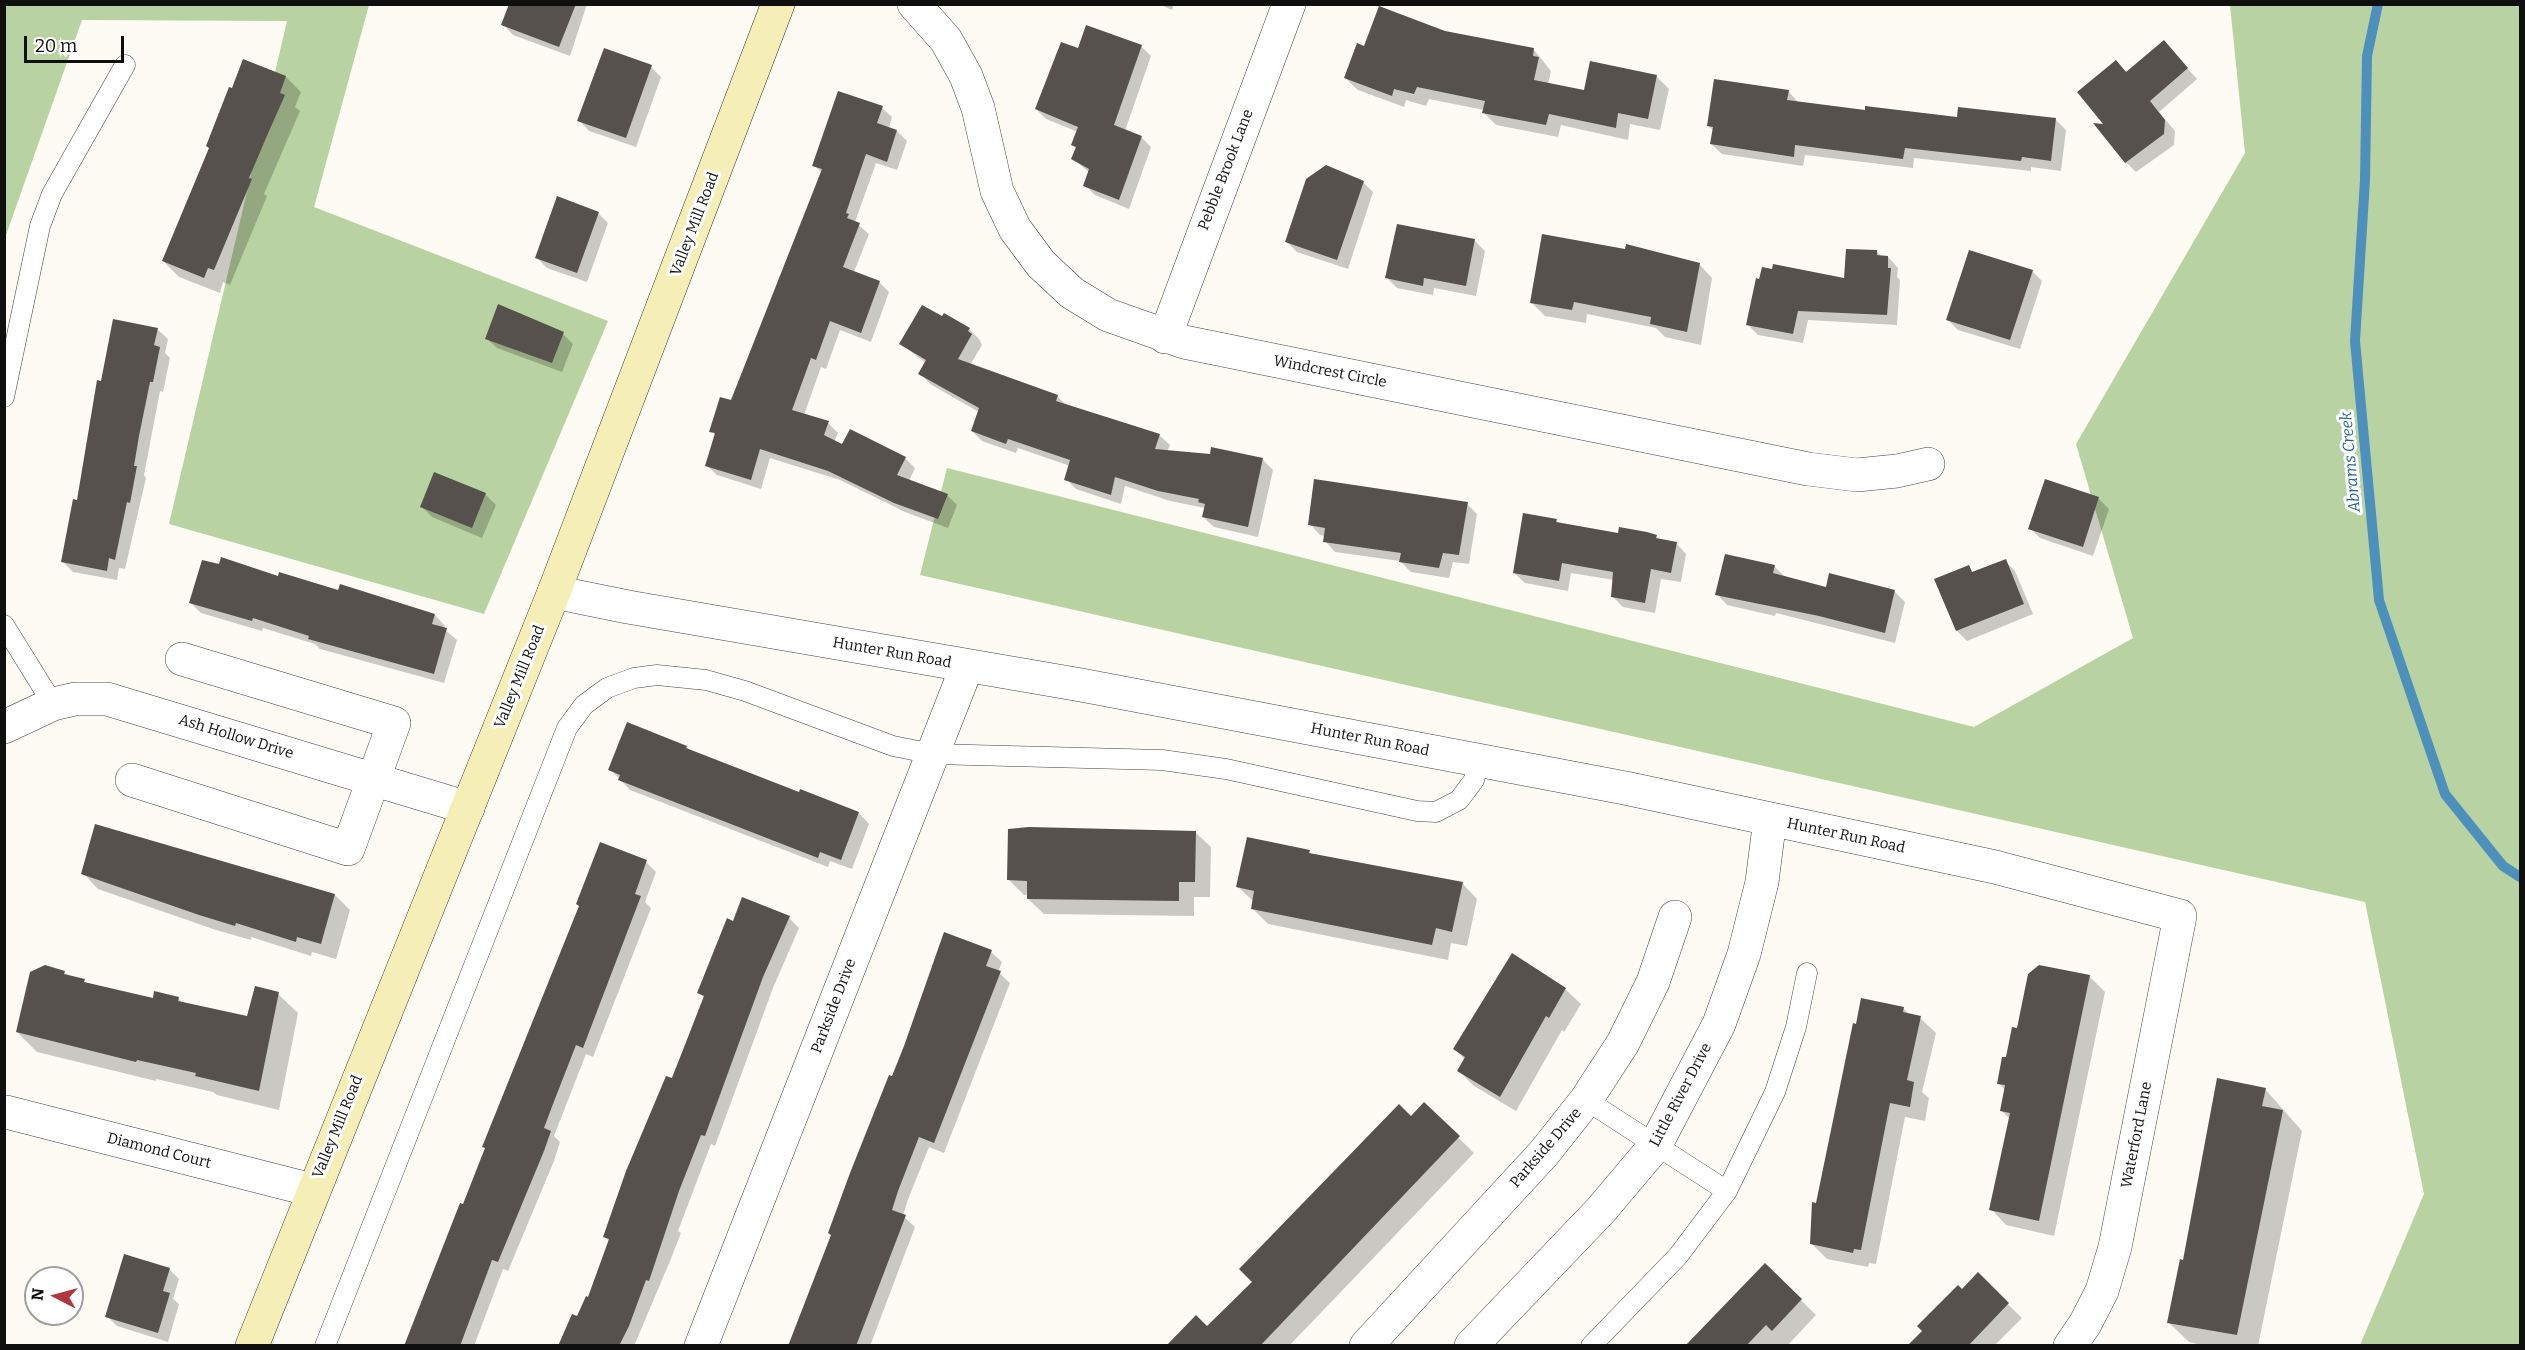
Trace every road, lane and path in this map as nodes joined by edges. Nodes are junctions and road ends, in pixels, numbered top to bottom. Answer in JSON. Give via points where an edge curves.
{"nodes":[{"id":1,"x":778,"y":4,"type":"edge"},
{"id":2,"x":914,"y":4,"type":"edge"},
{"id":3,"x":1289,"y":4,"type":"edge"},
{"id":4,"x":125,"y":65,"type":"dead end"},
{"id":5,"x":1165,"y":337,"type":"junction"},
{"id":6,"x":4,"y":397,"type":"edge"},
{"id":7,"x":1928,"y":464,"type":"dead end"},
{"id":8,"x":554,"y":592,"type":"junction"},
{"id":9,"x":4,"y":625,"type":"edge"},
{"id":10,"x":182,"y":658,"type":"dead end"},
{"id":11,"x":967,"y":666,"type":"junction"},
{"id":12,"x":53,"y":704,"type":"junction"},
{"id":13,"x":4,"y":727,"type":"edge"},
{"id":14,"x":933,"y":754,"type":"junction"},
{"id":15,"x":1479,"y":761,"type":"junction"},
{"id":16,"x":375,"y":779,"type":"junction"},
{"id":17,"x":132,"y":780,"type":"dead end"},
{"id":18,"x":468,"y":808,"type":"junction"},
{"id":19,"x":1770,"y":819,"type":"junction"},
{"id":20,"x":2180,"y":916,"type":"joint"},
{"id":21,"x":1675,"y":918,"type":"dead end"},
{"id":22,"x":1808,"y":973,"type":"dead end"},
{"id":23,"x":1586,"y":1100,"type":"junction"},
{"id":24,"x":6,"y":1112,"type":"edge"},
{"id":25,"x":1655,"y":1146,"type":"junction"},
{"id":26,"x":312,"y":1190,"type":"junction"},
{"id":27,"x":1727,"y":1191,"type":"junction"},
{"id":28,"x":252,"y":1346,"type":"edge"},
{"id":29,"x":325,"y":1346,"type":"edge"},
{"id":30,"x":701,"y":1346,"type":"edge"},
{"id":31,"x":1366,"y":1346,"type":"edge"},
{"id":32,"x":1471,"y":1346,"type":"edge"},
{"id":33,"x":1591,"y":1346,"type":"edge"},
{"id":34,"x":2070,"y":1346,"type":"edge"}],
"edges":[{"from":1,"to":8,"type":"street","name":"Valley Mill Road"},
{"from":2,"to":5,"type":"street","name":"Windcrest Circle","via":[[946,40],[966,76],[978,108],[997,191],[1015,229],[1041,264],[1072,293],[1108,315]]},
{"from":3,"to":5,"type":"street","name":"Pebble Brook Lane"},
{"from":4,"to":6,"type":"lane","via":[[52,194],[40,226]]},
{"from":5,"to":7,"type":"street","name":"Windcrest Circle","via":[[1808,469],[1857,475]]},
{"from":8,"to":11,"type":"street","name":"Hunter Run Road"},
{"from":8,"to":18,"type":"street","name":"Valley Mill Road"},
{"from":9,"to":12,"type":"lane"},
{"from":10,"to":16,"type":"street","via":[[394,723]]},
{"from":11,"to":14,"type":"street","name":"Parkside Drive"},
{"from":11,"to":15,"type":"street","name":"Hunter Run Road"},
{"from":12,"to":13,"type":"street","name":"Ash Hollow Drive"},
{"from":12,"to":16,"type":"street","name":"Ash Hollow Drive","via":[[107,699]]},
{"from":14,"to":15,"type":"lane","via":[[1162,760],[1226,769],[1436,812],[1459,800],[1474,780]]},
{"from":14,"to":29,"type":"lane","via":[[893,746],[706,680],[657,675],[634,678],[608,688],[584,705],[567,728]]},
{"from":14,"to":30,"type":"street","name":"Parkside Drive"},
{"from":15,"to":19,"type":"street","name":"Hunter Run Road"},
{"from":16,"to":17,"type":"street","via":[[348,849]]},
{"from":16,"to":18,"type":"street","name":"Ash Hollow Drive"},
{"from":18,"to":26,"type":"street","name":"Valley Mill Road"},
{"from":19,"to":20,"type":"street","name":"Hunter Run Road","via":[[2049,880]]},
{"from":19,"to":25,"type":"street","name":"Little River Drive","via":[[1762,882],[1744,954],[1719,1024]]},
{"from":20,"to":34,"type":"street","name":"Waterford Lane","via":[[2115,1247],[2102,1291]]},
{"from":21,"to":23,"type":"street","name":"Parkside Drive","via":[[1653,982],[1623,1043]]},
{"from":22,"to":27,"type":"lane","via":[[1775,1092]]},
{"from":23,"to":25,"type":"lane"},
{"from":23,"to":31,"type":"street","name":"Parkside Drive","via":[[1544,1154]]},
{"from":24,"to":26,"type":"street","name":"Diamond Court"},
{"from":25,"to":27,"type":"lane"},
{"from":25,"to":32,"type":"street","name":"Little River Drive"},
{"from":26,"to":28,"type":"street","name":"Valley Mill Road"},
{"from":27,"to":33,"type":"lane","via":[[1678,1256]]}]}
